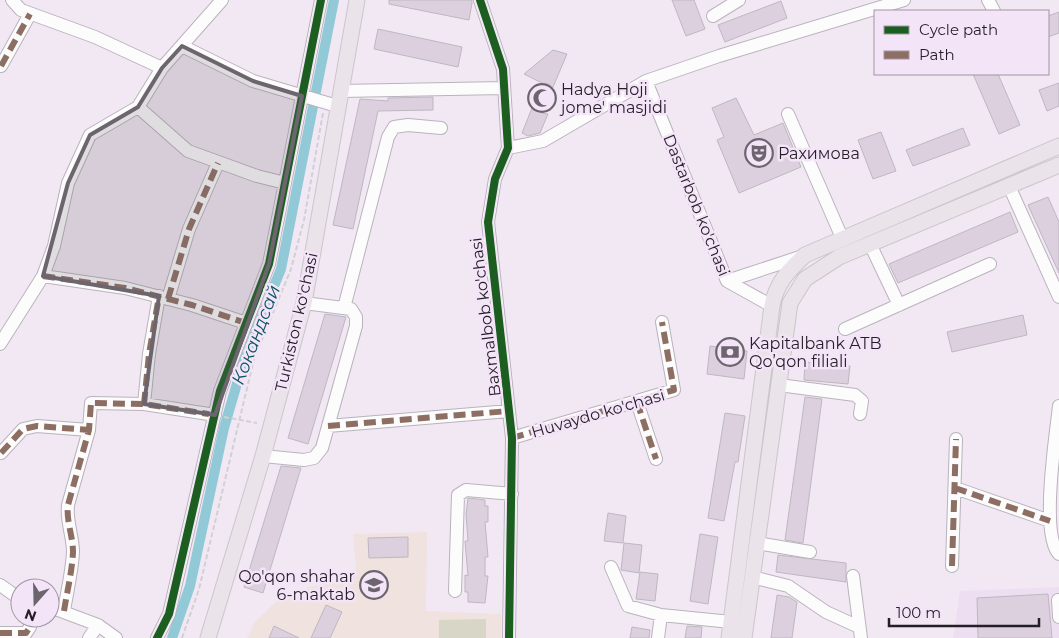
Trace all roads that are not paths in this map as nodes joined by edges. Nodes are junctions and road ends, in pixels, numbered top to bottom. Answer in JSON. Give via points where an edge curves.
{"nodes":[{"id":1,"x":12,"y":0,"type":"edge"},
{"id":2,"x":222,"y":0,"type":"edge"},
{"id":3,"x":321,"y":0,"type":"edge"},
{"id":4,"x":357,"y":0,"type":"edge"},
{"id":5,"x":480,"y":0,"type":"edge"},
{"id":6,"x":739,"y":0,"type":"edge"},
{"id":7,"x":904,"y":0,"type":"edge"},
{"id":8,"x":30,"y":14,"type":"junction"},
{"id":9,"x":712,"y":16,"type":"dead end"},
{"id":10,"x":182,"y":46,"type":"junction"},
{"id":11,"x":1,"y":66,"type":"edge"},
{"id":12,"x":162,"y":68,"type":"junction"},
{"id":13,"x":646,"y":81,"type":"junction"},
{"id":14,"x":504,"y":88,"type":"junction"},
{"id":15,"x":302,"y":96,"type":"junction"},
{"id":16,"x":331,"y":102,"type":"junction"},
{"id":17,"x":138,"y":107,"type":"junction"},
{"id":18,"x":788,"y":114,"type":"dead end"},
{"id":19,"x":441,"y":128,"type":"dead end"},
{"id":20,"x":1059,"y":146,"type":"edge"},
{"id":21,"x":508,"y":148,"type":"junction"},
{"id":22,"x":218,"y":163,"type":"junction"},
{"id":23,"x":1059,"y":165,"type":"edge"},
{"id":24,"x":285,"y":183,"type":"junction"},
{"id":25,"x":1009,"y":186,"type":"junction"},
{"id":26,"x":843,"y":240,"type":"junction"},
{"id":27,"x":870,"y":244,"type":"junction"},
{"id":28,"x":805,"y":255,"type":"junction"},
{"id":29,"x":990,"y":264,"type":"dead end"},
{"id":30,"x":43,"y":276,"type":"junction"},
{"id":31,"x":727,"y":282,"type":"junction"},
{"id":32,"x":1059,"y":297,"type":"edge"},
{"id":33,"x":164,"y":298,"type":"junction"},
{"id":34,"x":304,"y":303,"type":"junction"},
{"id":35,"x":899,"y":304,"type":"junction"},
{"id":36,"x":772,"y":306,"type":"junction"},
{"id":37,"x":344,"y":308,"type":"junction"},
{"id":38,"x":662,"y":322,"type":"dead end"},
{"id":39,"x":246,"y":323,"type":"junction"},
{"id":40,"x":845,"y":329,"type":"dead end"},
{"id":41,"x":0,"y":344,"type":"edge"},
{"id":42,"x":778,"y":385,"type":"junction"},
{"id":43,"x":637,"y":402,"type":"junction"},
{"id":44,"x":144,"y":404,"type":"junction"},
{"id":45,"x":1059,"y":406,"type":"edge"},
{"id":46,"x":509,"y":411,"type":"junction"},
{"id":47,"x":860,"y":414,"type":"dead end"},
{"id":48,"x":215,"y":415,"type":"junction"},
{"id":49,"x":328,"y":426,"type":"junction"},
{"id":50,"x":88,"y":430,"type":"junction"},
{"id":51,"x":512,"y":438,"type":"junction"},
{"id":52,"x":956,"y":439,"type":"dead end"},
{"id":53,"x":0,"y":454,"type":"edge"},
{"id":54,"x":263,"y":456,"type":"junction"},
{"id":55,"x":656,"y":459,"type":"dead end"},
{"id":56,"x":955,"y":488,"type":"junction"},
{"id":57,"x":512,"y":494,"type":"junction"},
{"id":58,"x":1050,"y":521,"type":"junction"},
{"id":59,"x":757,"y":543,"type":"junction"},
{"id":60,"x":810,"y":552,"type":"dead end"},
{"id":61,"x":1059,"y":554,"type":"edge"},
{"id":62,"x":952,"y":566,"type":"dead end"},
{"id":63,"x":611,"y":567,"type":"dead end"},
{"id":64,"x":853,"y":576,"type":"dead end"},
{"id":65,"x":752,"y":578,"type":"junction"},
{"id":66,"x":455,"y":591,"type":"dead end"},
{"id":67,"x":1058,"y":600,"type":"dead end"},
{"id":68,"x":60,"y":610,"type":"edge"},
{"id":69,"x":64,"y":611,"type":"junction"},
{"id":70,"x":661,"y":615,"type":"junction"},
{"id":71,"x":1059,"y":617,"type":"edge"},
{"id":72,"x":731,"y":622,"type":"junction"},
{"id":73,"x":98,"y":625,"type":"junction"},
{"id":74,"x":29,"y":628,"type":"edge"},
{"id":75,"x":0,"y":633,"type":"edge"},
{"id":76,"x":860,"y":633,"type":"edge"},
{"id":77,"x":89,"y":638,"type":"edge"},
{"id":78,"x":116,"y":638,"type":"edge"},
{"id":79,"x":157,"y":638,"type":"edge"},
{"id":80,"x":208,"y":638,"type":"edge"},
{"id":81,"x":509,"y":638,"type":"edge"},
{"id":82,"x":658,"y":638,"type":"edge"},
{"id":83,"x":729,"y":638,"type":"edge"},
{"id":84,"x":744,"y":638,"type":"edge"}],
"edges":[{"from":1,"to":8,"type":"street"},
{"from":2,"to":10,"type":"street"},
{"from":3,"to":15,"type":"street"},
{"from":4,"to":16,"type":"main road","name":"Turkiston ko'chasi"},
{"from":5,"to":14,"type":"street","name":"Baxmalbob ko'chasi","via":[[503,69]]},
{"from":6,"to":9,"type":"street"},
{"from":7,"to":13,"type":"street"},
{"from":8,"to":11,"type":"street"},
{"from":8,"to":12,"type":"street","via":[[95,37]]},
{"from":10,"to":12,"type":"street"},
{"from":10,"to":15,"type":"street","via":[[253,81]]},
{"from":12,"to":17,"type":"street"},
{"from":13,"to":21,"type":"street","via":[[543,141]]},
{"from":13,"to":31,"type":"street","name":"Dastarbob ko'chasi"},
{"from":14,"to":16,"type":"street"},
{"from":14,"to":21,"type":"street","name":"Baxmalbob ko'chasi"},
{"from":15,"to":16,"type":"street"},
{"from":15,"to":24,"type":"street"},
{"from":16,"to":34,"type":"main road","name":"Turkiston ko'chasi"},
{"from":17,"to":22,"type":"street","via":[[188,151]]},
{"from":17,"to":30,"type":"street","via":[[90,135],[68,183],[54,246]]},
{"from":18,"to":26,"type":"street"},
{"from":19,"to":37,"type":"street","via":[[394,127],[388,137]]},
{"from":20,"to":26,"type":"main road"},
{"from":21,"to":46,"type":"street","name":"Baxmalbob ko'chasi","via":[[495,179],[488,222]]},
{"from":22,"to":24,"type":"street"},
{"from":22,"to":33,"type":"street"},
{"from":23,"to":25,"type":"main road"},
{"from":24,"to":39,"type":"street","via":[[269,264]]},
{"from":25,"to":27,"type":"main road"},
{"from":25,"to":32,"type":"street"},
{"from":26,"to":28,"type":"main road"},
{"from":27,"to":35,"type":"street"},
{"from":27,"to":42,"type":"main road","via":[[839,257],[806,279],[795,295],[790,303]]},
{"from":28,"to":31,"type":"street"},
{"from":28,"to":36,"type":"main road","via":[[784,276]]},
{"from":29,"to":35,"type":"street"},
{"from":30,"to":33,"type":"street","via":[[125,288]]},
{"from":30,"to":41,"type":"street"},
{"from":31,"to":36,"type":"street","name":"Dastarbob ko'chasi"},
{"from":33,"to":39,"type":"street"},
{"from":33,"to":44,"type":"street","via":[[149,354]]},
{"from":34,"to":37,"type":"street"},
{"from":34,"to":54,"type":"main road","name":"Turkiston ko'chasi"},
{"from":35,"to":40,"type":"street"},
{"from":36,"to":72,"type":"main road"},
{"from":37,"to":49,"type":"street","via":[[351,309],[356,317],[356,326]]},
{"from":38,"to":43,"type":"street","name":"Huvaydo ko'chasi","via":[[674,390]]},
{"from":39,"to":48,"type":"street","via":[[220,391]]},
{"from":42,"to":47,"type":"street","via":[[855,395],[862,401]]},
{"from":42,"to":59,"type":"main road"},
{"from":43,"to":51,"type":"street","name":"Huvaydo ko'chasi"},
{"from":43,"to":55,"type":"street"},
{"from":44,"to":48,"type":"street"},
{"from":44,"to":50,"type":"street","via":[[91,403]]},
{"from":45,"to":58,"type":"street"},
{"from":46,"to":49,"type":"street","name":"Huvaydo ko'chasi"},
{"from":46,"to":51,"type":"street","name":"Baxmalbob ko'chasi"},
{"from":48,"to":79,"type":"street","via":[[169,614]]},
{"from":49,"to":54,"type":"street","via":[[322,448],[314,458]]},
{"from":50,"to":53,"type":"street","via":[[37,426],[23,429]]},
{"from":50,"to":69,"type":"street","via":[[68,505],[73,553]]},
{"from":51,"to":57,"type":"street","name":"Baxmalbob ko'chasi"},
{"from":52,"to":56,"type":"street"},
{"from":54,"to":80,"type":"main road","name":"Turkiston ko'chasi"},
{"from":56,"to":58,"type":"street"},
{"from":56,"to":62,"type":"street"},
{"from":57,"to":66,"type":"street","via":[[466,490],[458,495]]},
{"from":57,"to":81,"type":"street","name":"Baxmalbob ko'chasi"},
{"from":58,"to":61,"type":"street"},
{"from":59,"to":60,"type":"street"},
{"from":59,"to":65,"type":"main road"},
{"from":63,"to":70,"type":"street","via":[[628,606]]},
{"from":64,"to":76,"type":"street"},
{"from":65,"to":76,"type":"street","via":[[788,586]]},
{"from":65,"to":84,"type":"main road"},
{"from":67,"to":71,"type":"street"},
{"from":68,"to":69,"type":"street"},
{"from":69,"to":73,"type":"street"},
{"from":70,"to":72,"type":"street"},
{"from":70,"to":82,"type":"street"},
{"from":72,"to":83,"type":"main road"},
{"from":73,"to":77,"type":"street"},
{"from":73,"to":78,"type":"street"},
{"from":74,"to":75,"type":"street","via":[[26,633]]}]}
